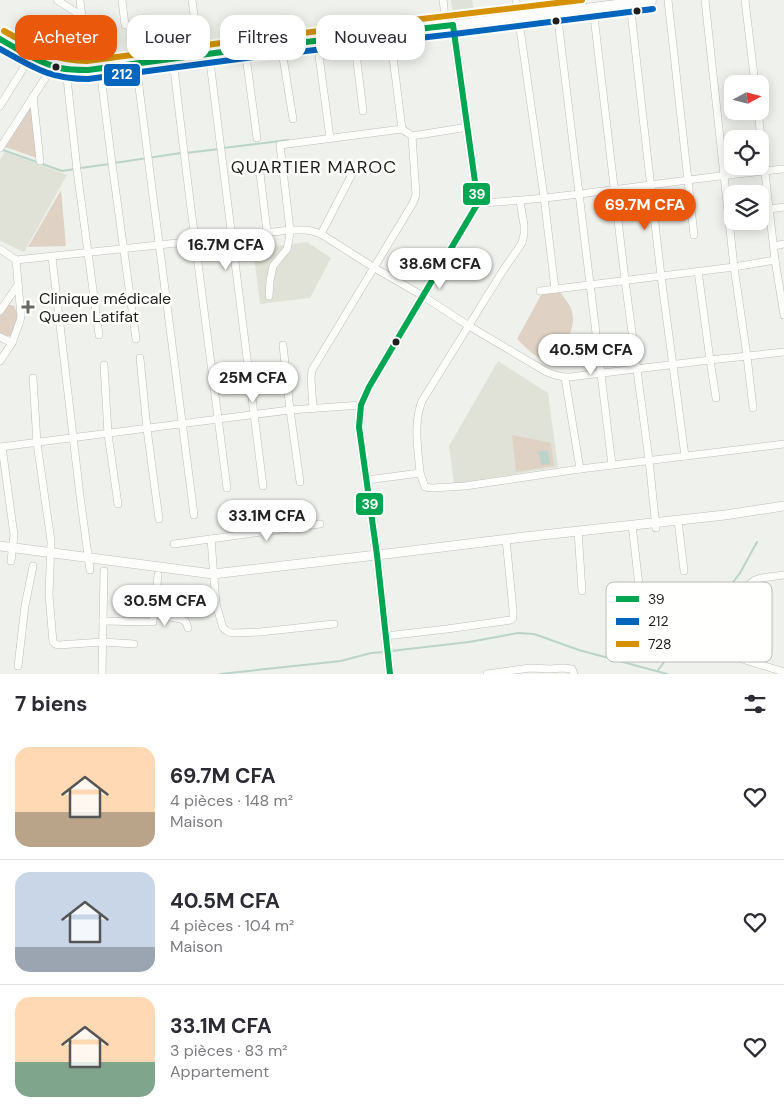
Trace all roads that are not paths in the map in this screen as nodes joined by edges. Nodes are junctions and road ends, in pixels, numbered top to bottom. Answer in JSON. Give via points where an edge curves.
{"nodes":[{"id":1,"x":57,"y":0,"type":"edge"},
{"id":2,"x":80,"y":0,"type":"edge"},
{"id":3,"x":122,"y":0,"type":"edge"},
{"id":4,"x":192,"y":0,"type":"edge"},
{"id":5,"x":444,"y":0,"type":"edge"},
{"id":6,"x":516,"y":0,"type":"edge"},
{"id":7,"x":652,"y":0,"type":"edge"},
{"id":8,"x":668,"y":0,"type":"edge"},
{"id":9,"x":704,"y":0,"type":"edge"},
{"id":10,"x":745,"y":0,"type":"edge"},
{"id":11,"x":630,"y":3,"type":"junction"},
{"id":12,"x":593,"y":8,"type":"junction"},
{"id":13,"x":557,"y":12,"type":"junction"},
{"id":14,"x":80,"y":15,"type":"edge"},
{"id":15,"x":82,"y":15,"type":"edge"},
{"id":16,"x":194,"y":15,"type":"edge"},
{"id":17,"x":518,"y":17,"type":"junction"},
{"id":18,"x":453,"y":25,"type":"junction"},
{"id":19,"x":425,"y":29,"type":"edge"},
{"id":20,"x":0,"y":39,"type":"edge"},
{"id":21,"x":15,"y":47,"type":"edge"},
{"id":22,"x":29,"y":60,"type":"edge"},
{"id":23,"x":39,"y":60,"type":"edge"},
{"id":24,"x":87,"y":60,"type":"edge"},
{"id":25,"x":166,"y":60,"type":"edge"},
{"id":26,"x":173,"y":60,"type":"edge"},
{"id":27,"x":210,"y":60,"type":"edge"},
{"id":28,"x":246,"y":60,"type":"edge"},
{"id":29,"x":283,"y":60,"type":"edge"},
{"id":30,"x":320,"y":60,"type":"edge"},
{"id":31,"x":356,"y":60,"type":"edge"},
{"id":32,"x":393,"y":60,"type":"edge"},
{"id":33,"x":139,"y":64,"type":"junction"},
{"id":34,"x":52,"y":66,"type":"junction"},
{"id":35,"x":66,"y":69,"type":"junction"},
{"id":36,"x":100,"y":69,"type":"junction"},
{"id":37,"x":88,"y":70,"type":"junction"},
{"id":38,"x":754,"y":75,"type":"edge"},
{"id":39,"x":33,"y":96,"type":"junction"},
{"id":40,"x":0,"y":106,"type":"edge"},
{"id":41,"x":362,"y":111,"type":"dead end"},
{"id":42,"x":293,"y":119,"type":"dead end"},
{"id":43,"x":468,"y":127,"type":"junction"},
{"id":44,"x":402,"y":129,"type":"junction"},
{"id":45,"x":412,"y":136,"type":"junction"},
{"id":46,"x":257,"y":138,"type":"dead end"},
{"id":47,"x":330,"y":138,"type":"junction"},
{"id":48,"x":0,"y":147,"type":"edge"},
{"id":49,"x":40,"y":160,"type":"dead end"},
{"id":50,"x":260,"y":165,"type":"dead end"},
{"id":51,"x":784,"y":169,"type":"edge"},
{"id":52,"x":769,"y":170,"type":"edge"},
{"id":53,"x":352,"y":174,"type":"dead end"},
{"id":54,"x":723,"y":175,"type":"junction"},
{"id":55,"x":687,"y":179,"type":"junction"},
{"id":56,"x":651,"y":184,"type":"junction"},
{"id":57,"x":616,"y":189,"type":"junction"},
{"id":58,"x":580,"y":194,"type":"junction"},
{"id":59,"x":544,"y":197,"type":"junction"},
{"id":60,"x":520,"y":201,"type":"junction"},
{"id":61,"x":478,"y":203,"type":"junction"},
{"id":62,"x":784,"y":207,"type":"edge"},
{"id":63,"x":769,"y":209,"type":"joint"},
{"id":64,"x":290,"y":230,"type":"junction"},
{"id":65,"x":267,"y":232,"type":"junction"},
{"id":66,"x":321,"y":234,"type":"junction"},
{"id":67,"x":694,"y":235,"type":"dead end"},
{"id":68,"x":232,"y":236,"type":"junction"},
{"id":69,"x":196,"y":241,"type":"junction"},
{"id":70,"x":784,"y":244,"type":"edge"},
{"id":71,"x":159,"y":245,"type":"junction"},
{"id":72,"x":774,"y":246,"type":"junction"},
{"id":73,"x":0,"y":249,"type":"edge"},
{"id":74,"x":123,"y":249,"type":"junction"},
{"id":75,"x":87,"y":252,"type":"junction"},
{"id":76,"x":52,"y":257,"type":"junction"},
{"id":77,"x":16,"y":260,"type":"junction"},
{"id":78,"x":775,"y":260,"type":"junction"},
{"id":79,"x":374,"y":267,"type":"junction"},
{"id":80,"x":734,"y":267,"type":"junction"},
{"id":81,"x":698,"y":271,"type":"junction"},
{"id":82,"x":661,"y":276,"type":"junction"},
{"id":83,"x":626,"y":280,"type":"junction"},
{"id":84,"x":781,"y":281,"type":"edge"},
{"id":85,"x":18,"y":285,"type":"junction"},
{"id":86,"x":590,"y":285,"type":"junction"},
{"id":87,"x":555,"y":289,"type":"junction"},
{"id":88,"x":540,"y":291,"type":"dead end"},
{"id":89,"x":269,"y":296,"type":"dead end"},
{"id":90,"x":423,"y":296,"type":"junction"},
{"id":91,"x":0,"y":311,"type":"edge"},
{"id":92,"x":784,"y":316,"type":"edge"},
{"id":93,"x":469,"y":326,"type":"junction"},
{"id":94,"x":99,"y":335,"type":"dead end"},
{"id":95,"x":0,"y":337,"type":"edge"},
{"id":96,"x":136,"y":339,"type":"dead end"},
{"id":97,"x":12,"y":342,"type":"junction"},
{"id":98,"x":283,"y":344,"type":"dead end"},
{"id":99,"x":784,"y":352,"type":"edge"},
{"id":100,"x":747,"y":356,"type":"junction"},
{"id":101,"x":140,"y":358,"type":"dead end"},
{"id":102,"x":710,"y":360,"type":"junction"},
{"id":103,"x":0,"y":361,"type":"edge"},
{"id":104,"x":104,"y":365,"type":"dead end"},
{"id":105,"x":673,"y":365,"type":"junction"},
{"id":106,"x":637,"y":370,"type":"junction"},
{"id":107,"x":601,"y":374,"type":"junction"},
{"id":108,"x":33,"y":378,"type":"dead end"},
{"id":109,"x":565,"y":378,"type":"junction"},
{"id":110,"x":716,"y":398,"type":"dead end"},
{"id":111,"x":362,"y":405,"type":"junction"},
{"id":112,"x":753,"y":408,"type":"dead end"},
{"id":113,"x":313,"y":409,"type":"junction"},
{"id":114,"x":290,"y":410,"type":"junction"},
{"id":115,"x":255,"y":415,"type":"junction"},
{"id":116,"x":218,"y":420,"type":"junction"},
{"id":117,"x":182,"y":424,"type":"junction"},
{"id":118,"x":147,"y":429,"type":"junction"},
{"id":119,"x":108,"y":434,"type":"junction"},
{"id":120,"x":73,"y":438,"type":"junction"},
{"id":121,"x":37,"y":443,"type":"junction"},
{"id":122,"x":784,"y":444,"type":"edge"},
{"id":123,"x":1,"y":447,"type":"edge"},
{"id":124,"x":685,"y":456,"type":"junction"},
{"id":125,"x":649,"y":460,"type":"junction"},
{"id":126,"x":612,"y":465,"type":"junction"},
{"id":127,"x":580,"y":469,"type":"junction"},
{"id":128,"x":420,"y":473,"type":"junction"},
{"id":129,"x":367,"y":480,"type":"junction"},
{"id":130,"x":300,"y":482,"type":"dead end"},
{"id":131,"x":263,"y":486,"type":"dead end"},
{"id":132,"x":227,"y":488,"type":"dead end"},
{"id":133,"x":118,"y":504,"type":"dead end"},
{"id":134,"x":784,"y":506,"type":"edge"},
{"id":135,"x":194,"y":515,"type":"dead end"},
{"id":136,"x":159,"y":519,"type":"dead end"},
{"id":137,"x":678,"y":520,"type":"junction"},
{"id":138,"x":320,"y":524,"type":"dead end"},
{"id":139,"x":632,"y":525,"type":"junction"},
{"id":140,"x":656,"y":526,"type":"junction"},
{"id":141,"x":578,"y":531,"type":"junction"},
{"id":142,"x":211,"y":539,"type":"junction"},
{"id":143,"x":506,"y":539,"type":"junction"},
{"id":144,"x":174,"y":544,"type":"dead end"},
{"id":145,"x":0,"y":546,"type":"edge"},
{"id":146,"x":12,"y":548,"type":"junction"},
{"id":147,"x":50,"y":553,"type":"junction"},
{"id":148,"x":377,"y":555,"type":"junction"},
{"id":149,"x":88,"y":558,"type":"junction"},
{"id":150,"x":11,"y":561,"type":"dead end"},
{"id":151,"x":33,"y":566,"type":"dead end"},
{"id":152,"x":90,"y":570,"type":"dead end"},
{"id":153,"x":104,"y":570,"type":"dead end"},
{"id":154,"x":684,"y":571,"type":"dead end"},
{"id":155,"x":214,"y":574,"type":"junction"},
{"id":156,"x":158,"y":575,"type":"dead end"},
{"id":157,"x":784,"y":575,"type":"edge"},
{"id":158,"x":638,"y":582,"type":"edge"},
{"id":159,"x":751,"y":582,"type":"edge"},
{"id":160,"x":582,"y":591,"type":"dead end"},
{"id":161,"x":154,"y":614,"type":"junction"},
{"id":162,"x":103,"y":621,"type":"junction"},
{"id":163,"x":334,"y":624,"type":"dead end"},
{"id":164,"x":188,"y":628,"type":"dead end"},
{"id":165,"x":386,"y":636,"type":"junction"},
{"id":166,"x":103,"y":642,"type":"junction"},
{"id":167,"x":134,"y":644,"type":"dead end"},
{"id":168,"x":753,"y":662,"type":"edge"},
{"id":169,"x":759,"y":664,"type":"joint"},
{"id":170,"x":18,"y":666,"type":"dead end"},
{"id":171,"x":551,"y":671,"type":"edge"},
{"id":172,"x":784,"y":672,"type":"edge"},
{"id":173,"x":102,"y":674,"type":"edge"},
{"id":174,"x":390,"y":674,"type":"edge"},
{"id":175,"x":486,"y":674,"type":"edge"},
{"id":176,"x":574,"y":674,"type":"edge"}],
"edges":[{"from":1,"to":14,"type":"street"},
{"from":2,"to":15,"type":"street"},
{"from":3,"to":33,"type":"street","via":[[125,25],[136,28]]},
{"from":4,"to":16,"type":"street"},
{"from":5,"to":18,"type":"street","via":[[445,16]]},
{"from":6,"to":17,"type":"street"},
{"from":7,"to":11,"type":"street"},
{"from":8,"to":55,"type":"street"},
{"from":9,"to":54,"type":"street"},
{"from":10,"to":38,"type":"street"},
{"from":11,"to":12,"type":"street"},
{"from":11,"to":56,"type":"street"},
{"from":12,"to":13,"type":"street"},
{"from":12,"to":57,"type":"street"},
{"from":13,"to":17,"type":"street"},
{"from":13,"to":58,"type":"street"},
{"from":17,"to":18,"type":"street"},
{"from":17,"to":59,"type":"street"},
{"from":18,"to":19,"type":"street"},
{"from":18,"to":43,"type":"street"},
{"from":20,"to":21,"type":"street"},
{"from":22,"to":40,"type":"street"},
{"from":23,"to":34,"type":"street"},
{"from":24,"to":37,"type":"street"},
{"from":25,"to":33,"type":"street"},
{"from":26,"to":69,"type":"street"},
{"from":27,"to":68,"type":"street"},
{"from":28,"to":46,"type":"street"},
{"from":29,"to":42,"type":"street"},
{"from":30,"to":47,"type":"street"},
{"from":31,"to":41,"type":"street"},
{"from":32,"to":44,"type":"street"},
{"from":33,"to":36,"type":"street"},
{"from":33,"to":71,"type":"street"},
{"from":34,"to":35,"type":"street"},
{"from":34,"to":39,"type":"street"},
{"from":35,"to":37,"type":"street"},
{"from":35,"to":75,"type":"street"},
{"from":36,"to":37,"type":"street"},
{"from":36,"to":74,"type":"street"},
{"from":39,"to":48,"type":"street"},
{"from":39,"to":49,"type":"street"},
{"from":43,"to":45,"type":"street"},
{"from":43,"to":61,"type":"street"},
{"from":44,"to":45,"type":"street"},
{"from":44,"to":47,"type":"street"},
{"from":45,"to":79,"type":"street","via":[[416,195]]},
{"from":47,"to":64,"type":"street","via":[[280,144]]},
{"from":50,"to":65,"type":"street"},
{"from":51,"to":52,"type":"street"},
{"from":53,"to":66,"type":"street"},
{"from":54,"to":55,"type":"street"},
{"from":54,"to":80,"type":"street"},
{"from":55,"to":56,"type":"street"},
{"from":55,"to":67,"type":"street"},
{"from":56,"to":57,"type":"street"},
{"from":56,"to":82,"type":"street"},
{"from":57,"to":58,"type":"street"},
{"from":57,"to":83,"type":"street"},
{"from":58,"to":59,"type":"street"},
{"from":58,"to":86,"type":"street"},
{"from":59,"to":60,"type":"street"},
{"from":59,"to":87,"type":"street"},
{"from":60,"to":61,"type":"street"},
{"from":60,"to":93,"type":"street","via":[[524,225],[522,243]]},
{"from":61,"to":90,"type":"street"},
{"from":62,"to":63,"type":"street"},
{"from":63,"to":72,"type":"street"},
{"from":64,"to":65,"type":"street"},
{"from":64,"to":66,"type":"street"},
{"from":64,"to":89,"type":"street","via":[[287,249],[273,266]]},
{"from":65,"to":68,"type":"street"},
{"from":66,"to":79,"type":"street"},
{"from":68,"to":69,"type":"street"},
{"from":68,"to":115,"type":"street"},
{"from":69,"to":71,"type":"street"},
{"from":69,"to":116,"type":"street"},
{"from":70,"to":72,"type":"street"},
{"from":71,"to":74,"type":"street"},
{"from":71,"to":117,"type":"street"},
{"from":72,"to":78,"type":"street"},
{"from":73,"to":77,"type":"street"},
{"from":74,"to":75,"type":"street"},
{"from":74,"to":96,"type":"street"},
{"from":75,"to":76,"type":"street"},
{"from":75,"to":94,"type":"street"},
{"from":76,"to":77,"type":"street"},
{"from":76,"to":120,"type":"street"},
{"from":77,"to":85,"type":"street"},
{"from":78,"to":80,"type":"street"},
{"from":78,"to":84,"type":"street"},
{"from":79,"to":90,"type":"street"},
{"from":79,"to":113,"type":"street","via":[[312,370]]},
{"from":80,"to":81,"type":"street"},
{"from":80,"to":100,"type":"street"},
{"from":81,"to":82,"type":"street"},
{"from":81,"to":102,"type":"street"},
{"from":82,"to":83,"type":"street"},
{"from":82,"to":105,"type":"street"},
{"from":83,"to":86,"type":"street"},
{"from":83,"to":106,"type":"street"},
{"from":84,"to":92,"type":"street"},
{"from":85,"to":91,"type":"street"},
{"from":85,"to":97,"type":"street","via":[[21,316]]},
{"from":86,"to":87,"type":"street"},
{"from":86,"to":107,"type":"street"},
{"from":87,"to":88,"type":"street"},
{"from":90,"to":93,"type":"street"},
{"from":90,"to":111,"type":"street","via":[[369,387]]},
{"from":93,"to":109,"type":"street","via":[[545,372]]},
{"from":93,"to":128,"type":"street","via":[[418,410],[416,434]]},
{"from":95,"to":97,"type":"street"},
{"from":97,"to":103,"type":"street"},
{"from":98,"to":114,"type":"street"},
{"from":99,"to":100,"type":"street"},
{"from":100,"to":102,"type":"street"},
{"from":100,"to":112,"type":"street"},
{"from":101,"to":118,"type":"street"},
{"from":102,"to":105,"type":"street"},
{"from":102,"to":110,"type":"street"},
{"from":104,"to":119,"type":"street"},
{"from":105,"to":106,"type":"street"},
{"from":105,"to":124,"type":"street"},
{"from":106,"to":107,"type":"street"},
{"from":106,"to":125,"type":"street"},
{"from":107,"to":109,"type":"street"},
{"from":107,"to":126,"type":"street"},
{"from":108,"to":121,"type":"street"},
{"from":109,"to":127,"type":"street"},
{"from":111,"to":113,"type":"street"},
{"from":111,"to":129,"type":"street","via":[[359,427]]},
{"from":113,"to":114,"type":"street"},
{"from":114,"to":115,"type":"street"},
{"from":114,"to":130,"type":"street"},
{"from":115,"to":116,"type":"street"},
{"from":115,"to":131,"type":"street"},
{"from":116,"to":117,"type":"street"},
{"from":116,"to":132,"type":"street"},
{"from":117,"to":118,"type":"street"},
{"from":117,"to":135,"type":"street"},
{"from":118,"to":119,"type":"street"},
{"from":118,"to":136,"type":"street"},
{"from":119,"to":120,"type":"street"},
{"from":119,"to":133,"type":"street"},
{"from":120,"to":121,"type":"street"},
{"from":120,"to":149,"type":"street"},
{"from":121,"to":123,"type":"street"},
{"from":121,"to":147,"type":"street"},
{"from":122,"to":124,"type":"street"},
{"from":123,"to":146,"type":"street","via":[[14,535]]},
{"from":124,"to":125,"type":"street"},
{"from":125,"to":126,"type":"street"},
{"from":125,"to":140,"type":"street"},
{"from":126,"to":127,"type":"street"},
{"from":127,"to":128,"type":"street","via":[[432,488],[425,487]]},
{"from":128,"to":129,"type":"street"},
{"from":129,"to":148,"type":"street"},
{"from":134,"to":137,"type":"street"},
{"from":137,"to":140,"type":"street"},
{"from":137,"to":154,"type":"street"},
{"from":138,"to":142,"type":"street"},
{"from":139,"to":140,"type":"street"},
{"from":139,"to":141,"type":"street"},
{"from":139,"to":158,"type":"street"},
{"from":141,"to":143,"type":"street"},
{"from":141,"to":160,"type":"street"},
{"from":142,"to":144,"type":"street"},
{"from":142,"to":155,"type":"street"},
{"from":143,"to":148,"type":"street"},
{"from":143,"to":165,"type":"street","via":[[513,610],[511,620]]},
{"from":145,"to":146,"type":"street"},
{"from":146,"to":147,"type":"street"},
{"from":146,"to":150,"type":"street"},
{"from":147,"to":149,"type":"street"},
{"from":147,"to":166,"type":"street","via":[[53,642],[58,645]]},
{"from":148,"to":155,"type":"street"},
{"from":148,"to":165,"type":"street"},
{"from":149,"to":152,"type":"street"},
{"from":149,"to":155,"type":"street"},
{"from":151,"to":170,"type":"street"},
{"from":153,"to":162,"type":"street"},
{"from":155,"to":163,"type":"street","via":[[218,614],[223,628],[232,633]]},
{"from":156,"to":161,"type":"street"},
{"from":157,"to":159,"type":"street"},
{"from":161,"to":162,"type":"street","via":[[151,623]]},
{"from":161,"to":164,"type":"street","via":[[181,619]]},
{"from":162,"to":166,"type":"street"},
{"from":165,"to":174,"type":"street"},
{"from":166,"to":167,"type":"street"},
{"from":166,"to":173,"type":"street"},
{"from":168,"to":169,"type":"street"},
{"from":169,"to":172,"type":"street"},
{"from":171,"to":175,"type":"street","via":[[530,668]]},
{"from":171,"to":176,"type":"street","via":[[568,668]]}]}
